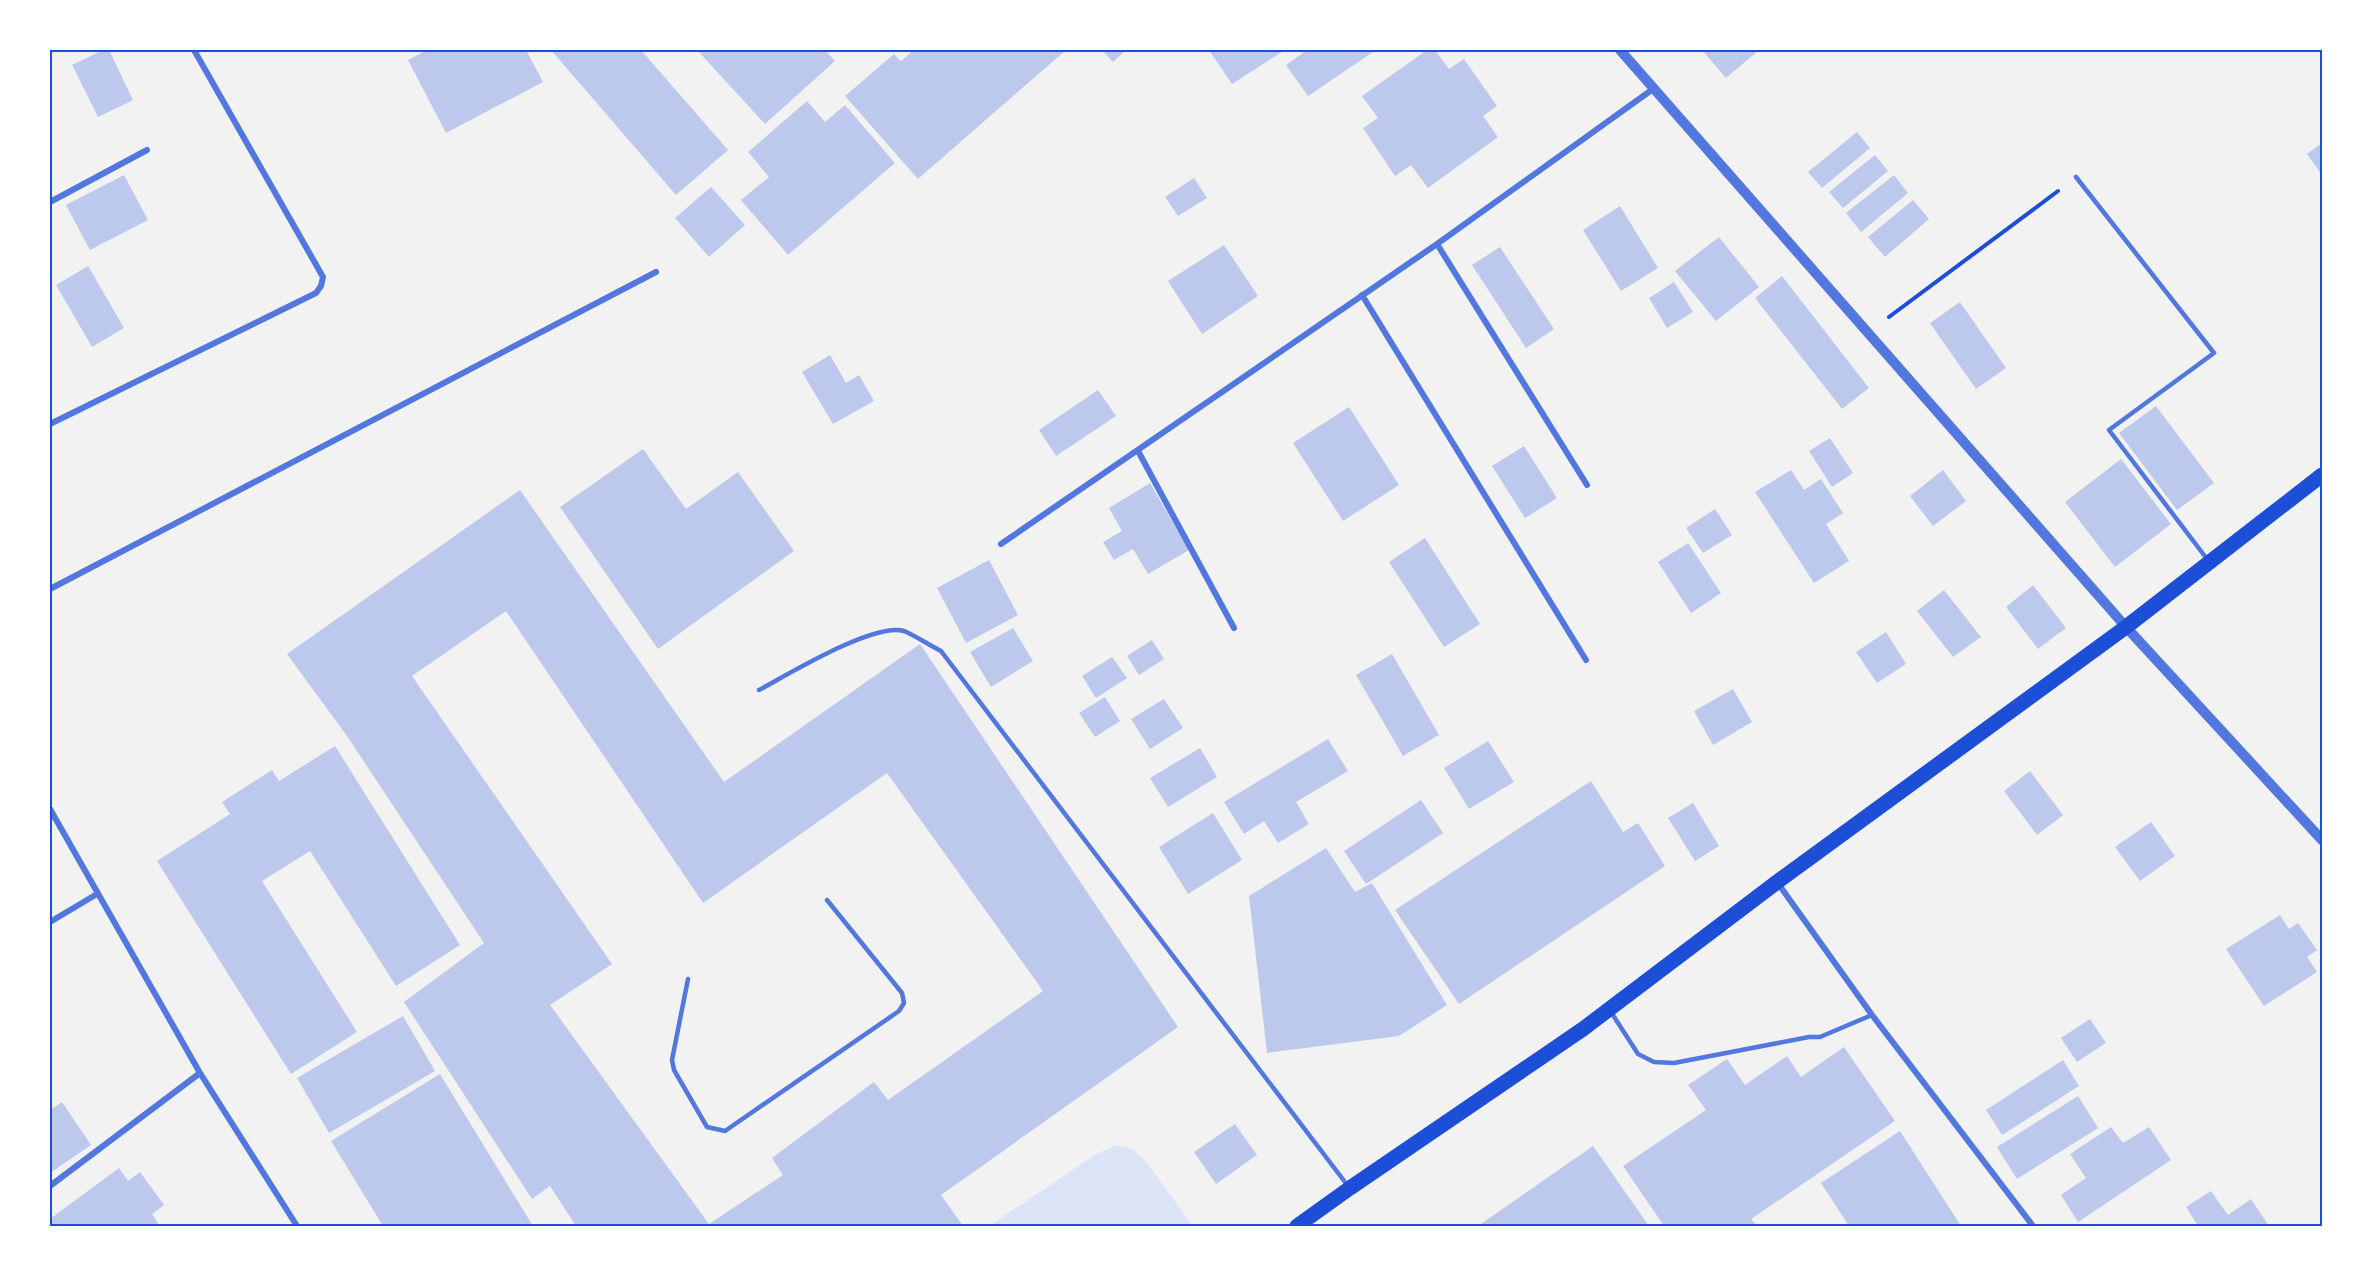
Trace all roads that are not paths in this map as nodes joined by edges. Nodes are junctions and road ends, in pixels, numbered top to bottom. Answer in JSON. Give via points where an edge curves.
{"nodes":[{"id":1,"x":194,"y":50,"type":"edge"},
{"id":2,"x":1620,"y":50,"type":"edge"},
{"id":3,"x":1653,"y":89,"type":"junction"},
{"id":4,"x":147,"y":150,"type":"dead end"},
{"id":5,"x":2076,"y":177,"type":"road end"},
{"id":6,"x":50,"y":202,"type":"edge"},
{"id":7,"x":1437,"y":244,"type":"junction"},
{"id":8,"x":657,"y":272,"type":"dead end"},
{"id":9,"x":1362,"y":295,"type":"junction"},
{"id":10,"x":50,"y":424,"type":"edge"},
{"id":11,"x":1138,"y":451,"type":"junction"},
{"id":12,"x":2322,"y":475,"type":"edge"},
{"id":13,"x":1587,"y":485,"type":"dead end"},
{"id":14,"x":1001,"y":544,"type":"dead end"},
{"id":15,"x":2210,"y":562,"type":"junction"},
{"id":16,"x":50,"y":589,"type":"edge"},
{"id":17,"x":2126,"y":627,"type":"junction"},
{"id":18,"x":1233,"y":628,"type":"dead end"},
{"id":19,"x":1586,"y":660,"type":"dead end"},
{"id":20,"x":759,"y":690,"type":"dead end"},
{"id":21,"x":50,"y":808,"type":"edge"},
{"id":22,"x":2322,"y":840,"type":"edge"},
{"id":23,"x":1777,"y":882,"type":"junction"},
{"id":24,"x":97,"y":894,"type":"junction"},
{"id":25,"x":827,"y":900,"type":"dead end"},
{"id":26,"x":50,"y":922,"type":"edge"},
{"id":27,"x":688,"y":979,"type":"dead end"},
{"id":28,"x":1610,"y":1009,"type":"junction"},
{"id":29,"x":1872,"y":1015,"type":"junction"},
{"id":30,"x":200,"y":1073,"type":"junction"},
{"id":31,"x":50,"y":1186,"type":"edge"},
{"id":32,"x":1350,"y":1188,"type":"junction"},
{"id":33,"x":297,"y":1227,"type":"edge"},
{"id":34,"x":1297,"y":1227,"type":"edge"},
{"id":35,"x":2033,"y":1227,"type":"edge"}],
"edges":[{"from":1,"to":10,"type":"street","via":[[323,277],[321,286],[316,293]]},
{"from":2,"to":3,"type":"street"},
{"from":3,"to":7,"type":"street"},
{"from":3,"to":17,"type":"street"},
{"from":4,"to":6,"type":"street"},
{"from":5,"to":15,"type":"lane","via":[[2214,353],[2109,430]]},
{"from":7,"to":9,"type":"street"},
{"from":7,"to":13,"type":"street"},
{"from":8,"to":16,"type":"street"},
{"from":9,"to":11,"type":"street"},
{"from":9,"to":19,"type":"street"},
{"from":11,"to":14,"type":"street"},
{"from":11,"to":18,"type":"street"},
{"from":12,"to":15,"type":"main road"},
{"from":15,"to":17,"type":"main road"},
{"from":17,"to":22,"type":"street"},
{"from":17,"to":23,"type":"main road"},
{"from":20,"to":32,"type":"lane","via":[[874,633],[902,630],[941,651]]},
{"from":21,"to":24,"type":"street"},
{"from":23,"to":28,"type":"main road"},
{"from":23,"to":29,"type":"street"},
{"from":24,"to":26,"type":"street"},
{"from":24,"to":30,"type":"street"},
{"from":25,"to":27,"type":"lane","via":[[902,993],[904,1003],[899,1011],[725,1131],[707,1127],[674,1070],[672,1060]]},
{"from":28,"to":29,"type":"lane","via":[[1638,1054],[1654,1062],[1674,1063],[1820,1037]]},
{"from":28,"to":32,"type":"main road"},
{"from":29,"to":35,"type":"street"},
{"from":30,"to":31,"type":"street"},
{"from":30,"to":33,"type":"street"},
{"from":32,"to":34,"type":"main road"}]}
